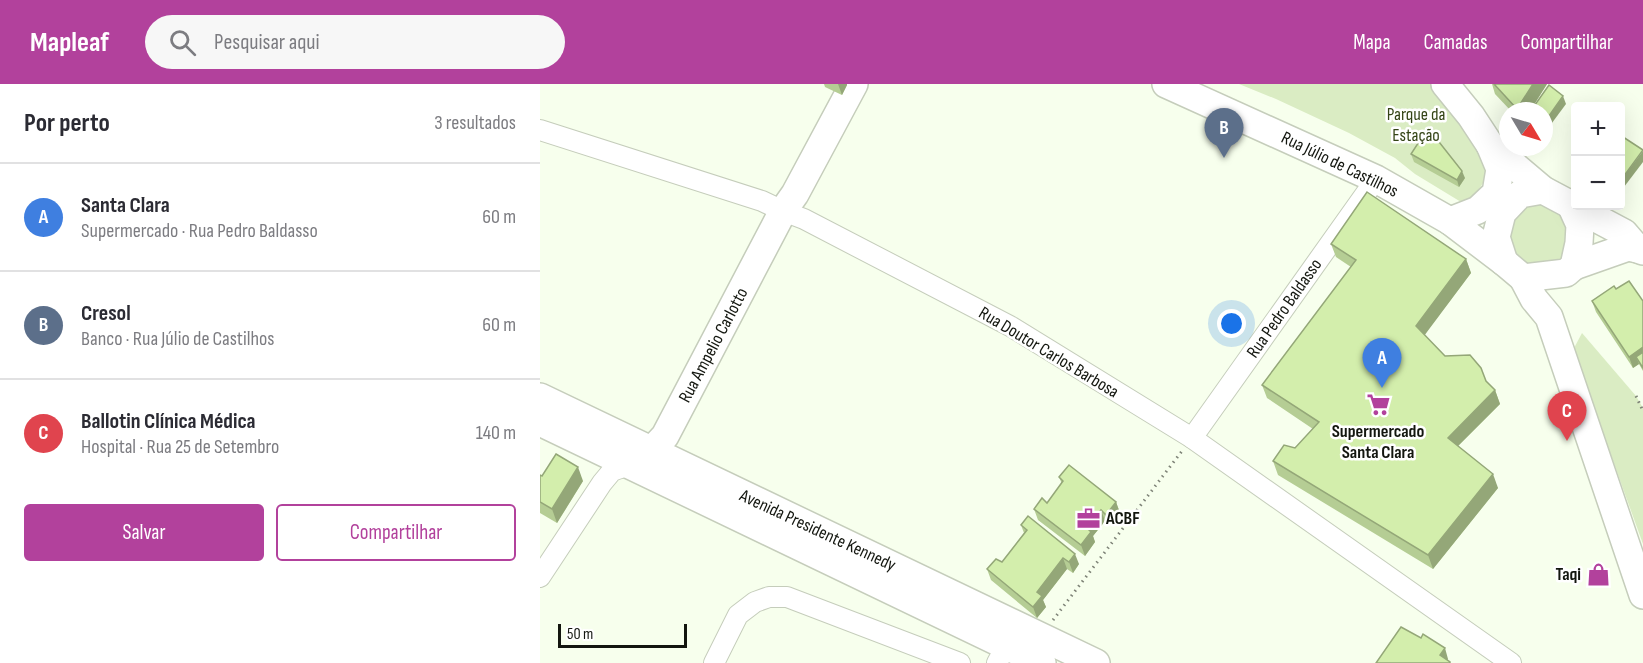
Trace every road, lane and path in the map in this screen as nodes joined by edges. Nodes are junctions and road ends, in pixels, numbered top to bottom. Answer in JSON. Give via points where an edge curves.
{"nodes":[{"id":1,"x":855,"y":84,"type":"edge"},
{"id":2,"x":1166,"y":84,"type":"edge"},
{"id":3,"x":1445,"y":84,"type":"edge"},
{"id":4,"x":540,"y":130,"type":"edge"},
{"id":5,"x":1490,"y":145,"type":"junction"},
{"id":6,"x":1376,"y":179,"type":"junction"},
{"id":7,"x":1543,"y":190,"type":"junction"},
{"id":8,"x":1570,"y":203,"type":"junction"},
{"id":9,"x":783,"y":211,"type":"junction"},
{"id":10,"x":1450,"y":221,"type":"junction"},
{"id":11,"x":1641,"y":250,"type":"edge"},
{"id":12,"x":1570,"y":269,"type":"junction"},
{"id":13,"x":1513,"y":270,"type":"junction"},
{"id":14,"x":1549,"y":317,"type":"junction"},
{"id":15,"x":1636,"y":396,"type":"dead end"},
{"id":16,"x":540,"y":397,"type":"edge"},
{"id":17,"x":1643,"y":411,"type":"edge"},
{"id":18,"x":540,"y":422,"type":"edge"},
{"id":19,"x":1192,"y":438,"type":"junction"},
{"id":20,"x":640,"y":458,"type":"junction"},
{"id":21,"x":540,"y":578,"type":"edge"},
{"id":22,"x":1643,"y":595,"type":"edge"},
{"id":23,"x":1015,"y":642,"type":"edge"},
{"id":24,"x":714,"y":663,"type":"edge"},
{"id":25,"x":960,"y":663,"type":"edge"},
{"id":26,"x":1042,"y":663,"type":"edge"},
{"id":27,"x":1096,"y":663,"type":"edge"},
{"id":28,"x":1512,"y":663,"type":"edge"}],
"edges":[{"from":1,"to":9,"type":"main road","name":"Rua Ampelio Carlotto"},
{"from":2,"to":6,"type":"main road","name":"Rua Júlio de Castilhos"},
{"from":3,"to":5,"type":"main road"},
{"from":4,"to":9,"type":"street","name":"Rua Doutor Carlos Barbosa"},
{"from":5,"to":7,"type":"main road"},
{"from":5,"to":10,"type":"main road","via":[[1500,169],[1496,193],[1478,210]]},
{"from":6,"to":10,"type":"main road","name":"Rua Júlio de Castilhos"},
{"from":6,"to":19,"type":"street","name":"Rua Pedro Baldasso"},
{"from":7,"to":8,"type":"main road"},
{"from":7,"to":13,"type":"main road","via":[[1520,194],[1502,213],[1496,237]]},
{"from":8,"to":11,"type":"main road","via":[[1624,233]]},
{"from":8,"to":12,"type":"main road","via":[[1580,225],[1579,243]]},
{"from":9,"to":19,"type":"street","name":"Rua Doutor Carlos Barbosa","via":[[1010,326]]},
{"from":9,"to":20,"type":"main road","name":"Rua Ampelio Carlotto","via":[[665,436]]},
{"from":10,"to":13,"type":"main road","name":"Rua Júlio de Castilhos"},
{"from":11,"to":12,"type":"main road","via":[[1628,247]]},
{"from":12,"to":13,"type":"main road"},
{"from":12,"to":14,"type":"main road"},
{"from":13,"to":14,"type":"main road"},
{"from":14,"to":22,"type":"main road"},
{"from":15,"to":17,"type":"path"},
{"from":16,"to":20,"type":"main road","name":"Avenida Presidente Kennedy"},
{"from":18,"to":20,"type":"main road","name":"Avenida Presidente Kennedy"},
{"from":19,"to":23,"type":"path"},
{"from":19,"to":28,"type":"street","name":"Rua Doutor Carlos Barbosa"},
{"from":20,"to":21,"type":"street","name":"Rua Ampelio Carlotto","via":[[612,471]]},
{"from":20,"to":23,"type":"main road","name":"Avenida Presidente Kennedy"},
{"from":23,"to":26,"type":"main road","name":"Avenida Presidente Kennedy"},
{"from":23,"to":27,"type":"main road","name":"Avenida Presidente Kennedy"},
{"from":24,"to":25,"type":"street","via":[[738,615],[755,602],[787,597]]}]}
